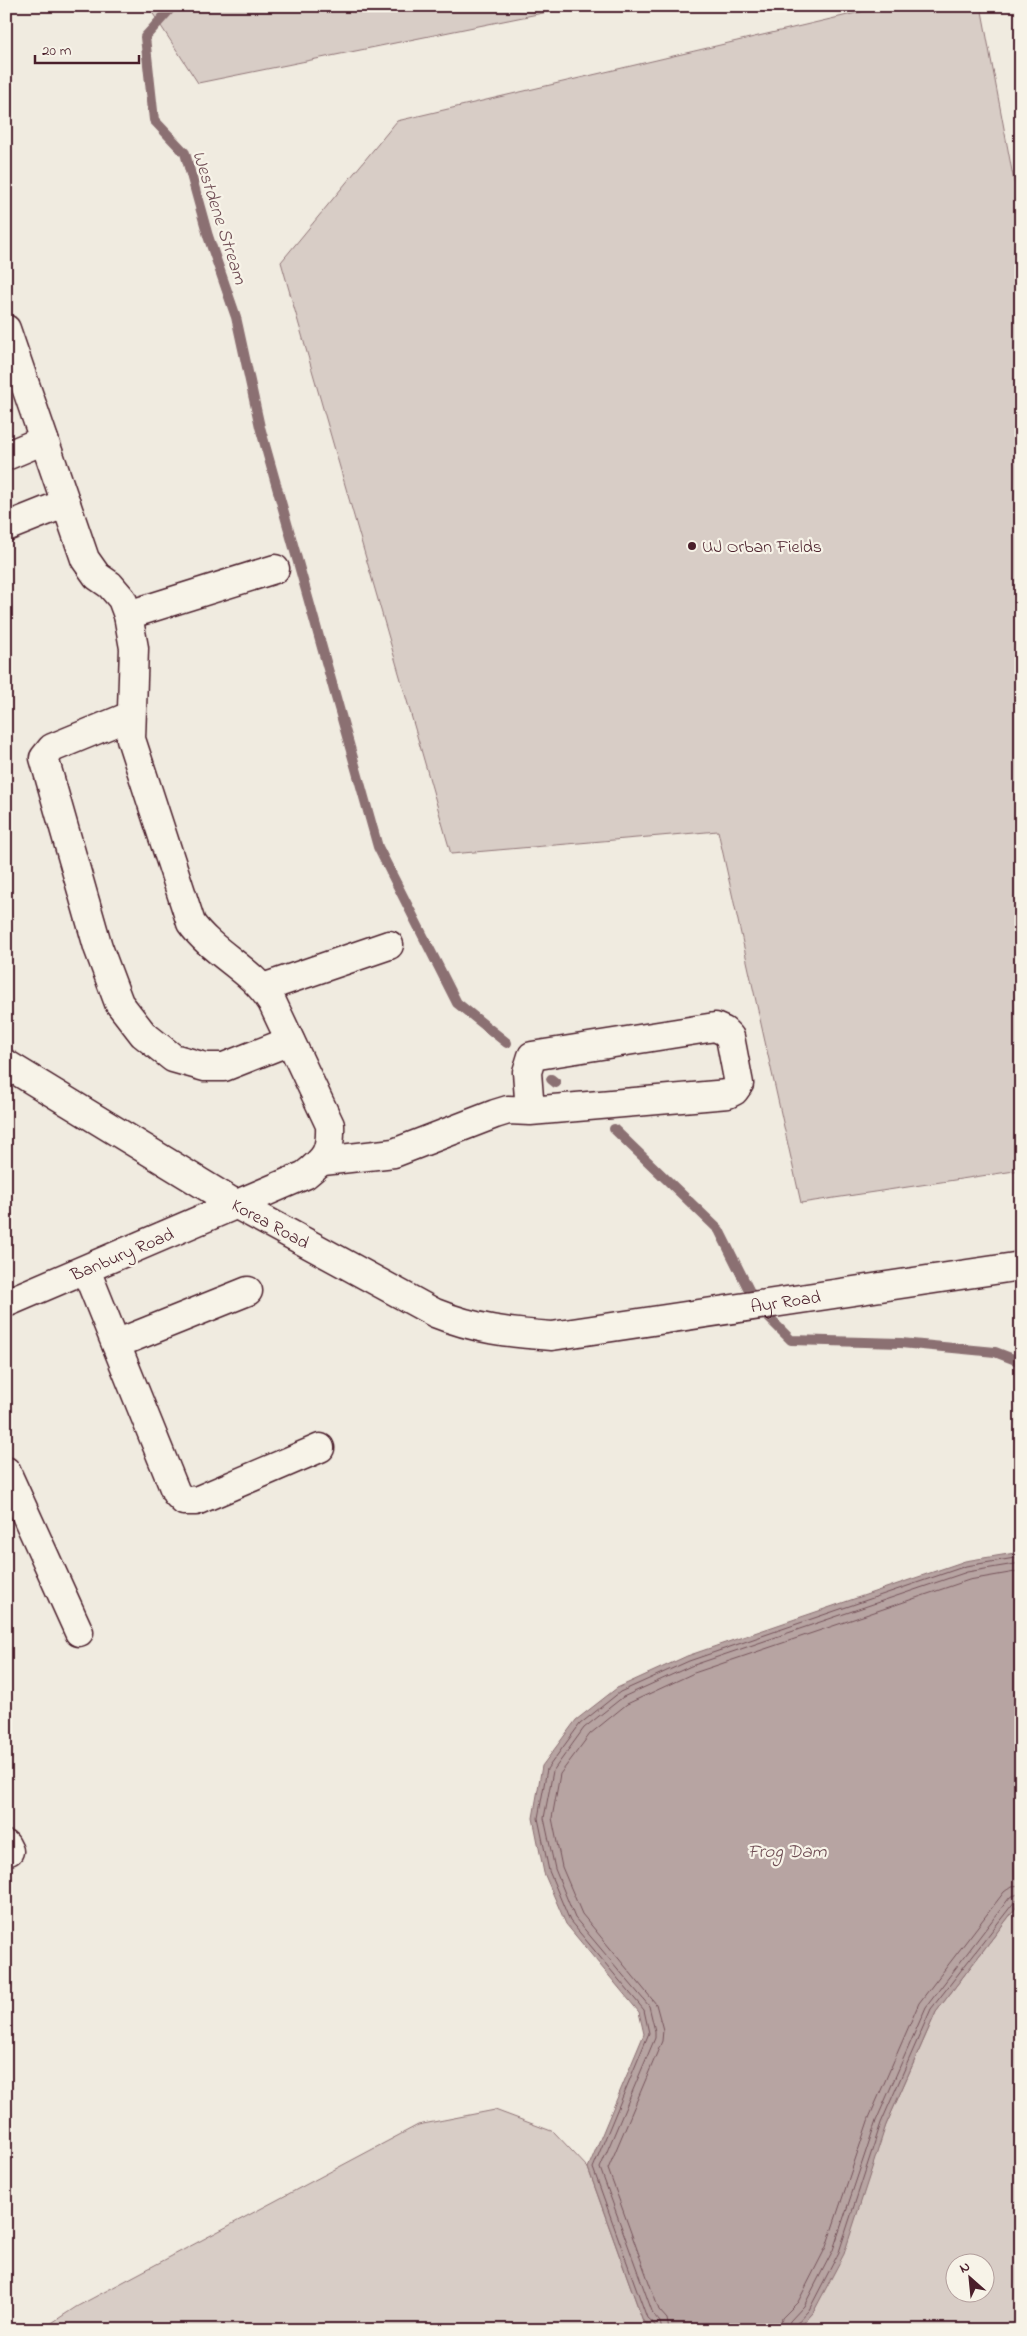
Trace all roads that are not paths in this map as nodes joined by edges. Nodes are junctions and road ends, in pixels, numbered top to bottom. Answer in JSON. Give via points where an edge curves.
{"nodes":[{"id":1,"x":6,"y":328,"type":"edge"},
{"id":2,"x":44,"y":440,"type":"junction"},
{"id":3,"x":6,"y":456,"type":"edge"},
{"id":4,"x":66,"y":503,"type":"junction"},
{"id":5,"x":6,"y":527,"type":"edge"},
{"id":6,"x":275,"y":569,"type":"dead end"},
{"id":7,"x":128,"y":615,"type":"junction"},
{"id":8,"x":130,"y":716,"type":"junction"},
{"id":9,"x":389,"y":945,"type":"dead end"},
{"id":10,"x":264,"y":988,"type":"junction"},
{"id":11,"x":290,"y":1041,"type":"junction"},
{"id":12,"x":6,"y":1064,"type":"edge"},
{"id":13,"x":530,"y":1110,"type":"junction"},
{"id":14,"x":322,"y":1161,"type":"junction"},
{"id":15,"x":237,"y":1205,"type":"junction"},
{"id":16,"x":1021,"y":1266,"type":"edge"},
{"id":17,"x":86,"y":1270,"type":"junction"},
{"id":18,"x":248,"y":1291,"type":"dead end"},
{"id":19,"x":6,"y":1303,"type":"edge"},
{"id":20,"x":552,"y":1336,"type":"joint"},
{"id":21,"x":116,"y":1344,"type":"junction"},
{"id":22,"x":320,"y":1448,"type":"dead end"},
{"id":23,"x":6,"y":1471,"type":"edge"},
{"id":24,"x":79,"y":1632,"type":"dead end"}],
"edges":[{"from":1,"to":2,"type":"street"},
{"from":2,"to":3,"type":"street"},
{"from":2,"to":4,"type":"street"},
{"from":4,"to":5,"type":"street"},
{"from":4,"to":7,"type":"street","via":[[85,559],[97,576],[122,599]]},
{"from":6,"to":7,"type":"street"},
{"from":7,"to":8,"type":"street","via":[[134,648]]},
{"from":8,"to":10,"type":"street","via":[[131,739],[190,923],[202,938]]},
{"from":8,"to":11,"type":"street","via":[[52,748],[44,758],[98,947],[118,1003],[143,1034],[173,1058],[205,1067],[224,1067]]},
{"from":9,"to":10,"type":"street"},
{"from":10,"to":11,"type":"street"},
{"from":11,"to":14,"type":"street","via":[[330,1124],[330,1144]]},
{"from":12,"to":15,"type":"street","name":"Korea Road"},
{"from":13,"to":13,"type":"street","via":[[728,1094],[739,1084],[730,1037],[715,1027],[532,1056],[527,1072]]},
{"from":13,"to":14,"type":"street","via":[[495,1114],[394,1153]]},
{"from":14,"to":15,"type":"street","name":"Banbury Road","via":[[305,1175]]},
{"from":15,"to":17,"type":"street","name":"Banbury Road"},
{"from":15,"to":20,"type":"street","name":"Korea Road","via":[[435,1313],[492,1331]]},
{"from":16,"to":20,"type":"street","name":"Ayr Road"},
{"from":17,"to":19,"type":"street","name":"Banbury Road"},
{"from":17,"to":21,"type":"street"},
{"from":18,"to":21,"type":"street"},
{"from":21,"to":22,"type":"street","via":[[176,1493],[184,1501],[196,1501]]},
{"from":23,"to":24,"type":"street"}]}
